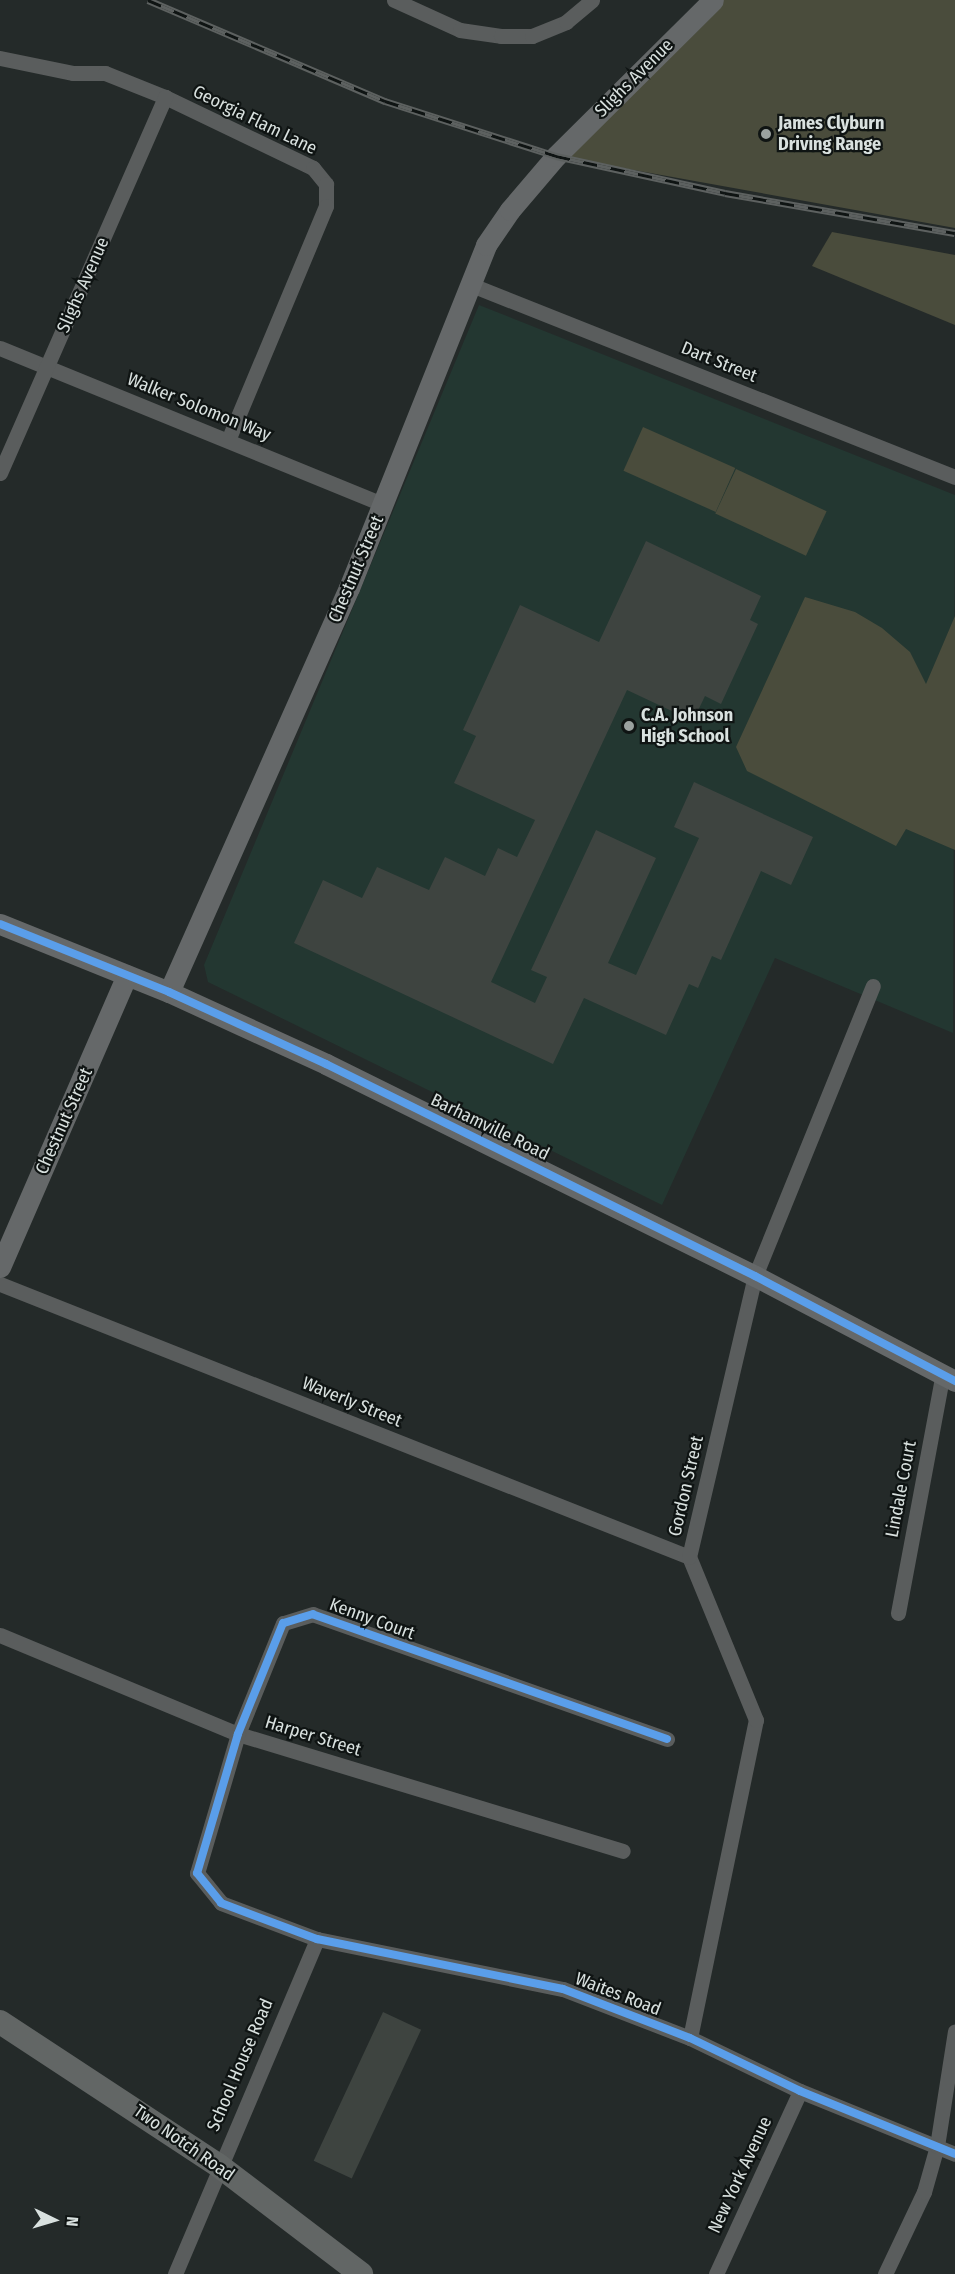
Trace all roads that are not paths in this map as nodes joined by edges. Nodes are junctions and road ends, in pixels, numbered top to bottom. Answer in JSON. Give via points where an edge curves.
{"nodes":[{"id":1,"x":393,"y":0,"type":"edge"},
{"id":2,"x":592,"y":0,"type":"edge"},
{"id":3,"x":713,"y":0,"type":"edge"},
{"id":4,"x":0,"y":58,"type":"edge"},
{"id":5,"x":165,"y":97,"type":"junction"},
{"id":6,"x":556,"y":156,"type":"joint"},
{"id":7,"x":469,"y":284,"type":"junction"},
{"id":8,"x":0,"y":348,"type":"edge"},
{"id":9,"x":47,"y":366,"type":"junction"},
{"id":10,"x":228,"y":440,"type":"junction"},
{"id":11,"x":0,"y":473,"type":"edge"},
{"id":12,"x":955,"y":477,"type":"edge"},
{"id":13,"x":383,"y":504,"type":"junction"},
{"id":14,"x":0,"y":924,"type":"edge"},
{"id":15,"x":127,"y":975,"type":"junction"},
{"id":16,"x":873,"y":986,"type":"dead end"},
{"id":17,"x":169,"y":992,"type":"junction"},
{"id":18,"x":0,"y":1267,"type":"edge"},
{"id":19,"x":755,"y":1276,"type":"junction"},
{"id":20,"x":0,"y":1284,"type":"edge"},
{"id":21,"x":949,"y":1377,"type":"edge"},
{"id":22,"x":689,"y":1557,"type":"junction"},
{"id":23,"x":898,"y":1613,"type":"dead end"},
{"id":24,"x":0,"y":1635,"type":"edge"},
{"id":25,"x":238,"y":1734,"type":"junction"},
{"id":26,"x":667,"y":1739,"type":"dead end"},
{"id":27,"x":623,"y":1851,"type":"dead end"},
{"id":28,"x":197,"y":1873,"type":"joint"},
{"id":29,"x":316,"y":1939,"type":"junction"},
{"id":30,"x":0,"y":2022,"type":"edge"},
{"id":31,"x":955,"y":2031,"type":"edge"},
{"id":32,"x":690,"y":2038,"type":"junction"},
{"id":33,"x":800,"y":2091,"type":"junction"},
{"id":34,"x":937,"y":2145,"type":"junction"},
{"id":35,"x":955,"y":2154,"type":"edge"},
{"id":36,"x":218,"y":2165,"type":"junction"},
{"id":37,"x":175,"y":2274,"type":"edge"},
{"id":38,"x":361,"y":2274,"type":"edge"},
{"id":39,"x":716,"y":2274,"type":"edge"},
{"id":40,"x":885,"y":2274,"type":"edge"}],
"edges":[{"from":1,"to":2,"type":"street","via":[[460,30],[501,36],[532,36],[566,22]]},
{"from":3,"to":6,"type":"street","name":"Slighs Avenue"},
{"from":4,"to":5,"type":"street","name":"Georgia Flam Lane","via":[[73,73],[105,73]]},
{"from":5,"to":9,"type":"street","name":"Slighs Avenue"},
{"from":5,"to":10,"type":"street","name":"Georgia Flam Lane","via":[[313,168],[326,183],[326,206]]},
{"from":6,"to":7,"type":"street","name":"Chestnut Street","via":[[497,227]]},
{"from":7,"to":12,"type":"street","name":"Dart Street"},
{"from":7,"to":13,"type":"street","name":"Chestnut Street"},
{"from":8,"to":9,"type":"street","name":"Walker Solomon Way"},
{"from":9,"to":10,"type":"street","name":"Walker Solomon Way"},
{"from":9,"to":11,"type":"street","name":"Slighs Avenue"},
{"from":10,"to":13,"type":"street","name":"Walker Solomon Way"},
{"from":13,"to":17,"type":"street","name":"Chestnut Street"},
{"from":14,"to":15,"type":"street","name":"Barhamville Road"},
{"from":15,"to":17,"type":"street","name":"Barhamville Road"},
{"from":15,"to":18,"type":"street","name":"Chestnut Street"},
{"from":16,"to":19,"type":"street","name":"Gordon Street"},
{"from":17,"to":19,"type":"street","name":"Barhamville Road","via":[[424,1111]]},
{"from":19,"to":21,"type":"street","name":"Barhamville Road"},
{"from":19,"to":22,"type":"street","name":"Gordon Street"},
{"from":20,"to":22,"type":"street","name":"Waverly Street"},
{"from":21,"to":23,"type":"street","name":"Lindale Court"},
{"from":22,"to":32,"type":"street","name":"Gordon Street","via":[[756,1720]]},
{"from":24,"to":25,"type":"street","name":"Harper Street"},
{"from":25,"to":26,"type":"street","name":"Kenny Court","via":[[283,1623],[313,1614]]},
{"from":25,"to":27,"type":"street","name":"Harper Street"},
{"from":25,"to":28,"type":"street","name":"Kenny Court"},
{"from":28,"to":29,"type":"street","name":"Waites Road","via":[[221,1903]]},
{"from":29,"to":32,"type":"street","name":"Waites Road","via":[[563,1989]]},
{"from":29,"to":36,"type":"street","name":"School House Road"},
{"from":30,"to":36,"type":"main road","name":"Two Notch Road"},
{"from":31,"to":34,"type":"street"},
{"from":32,"to":33,"type":"street","name":"Waites Road"},
{"from":33,"to":34,"type":"street","name":"Waites Road"},
{"from":33,"to":39,"type":"street","name":"New York Avenue"},
{"from":34,"to":35,"type":"street","name":"Waites Road"},
{"from":34,"to":40,"type":"street","via":[[924,2192]]},
{"from":36,"to":37,"type":"street","name":"School House Road"},
{"from":36,"to":38,"type":"main road","name":"Two Notch Road"}]}
